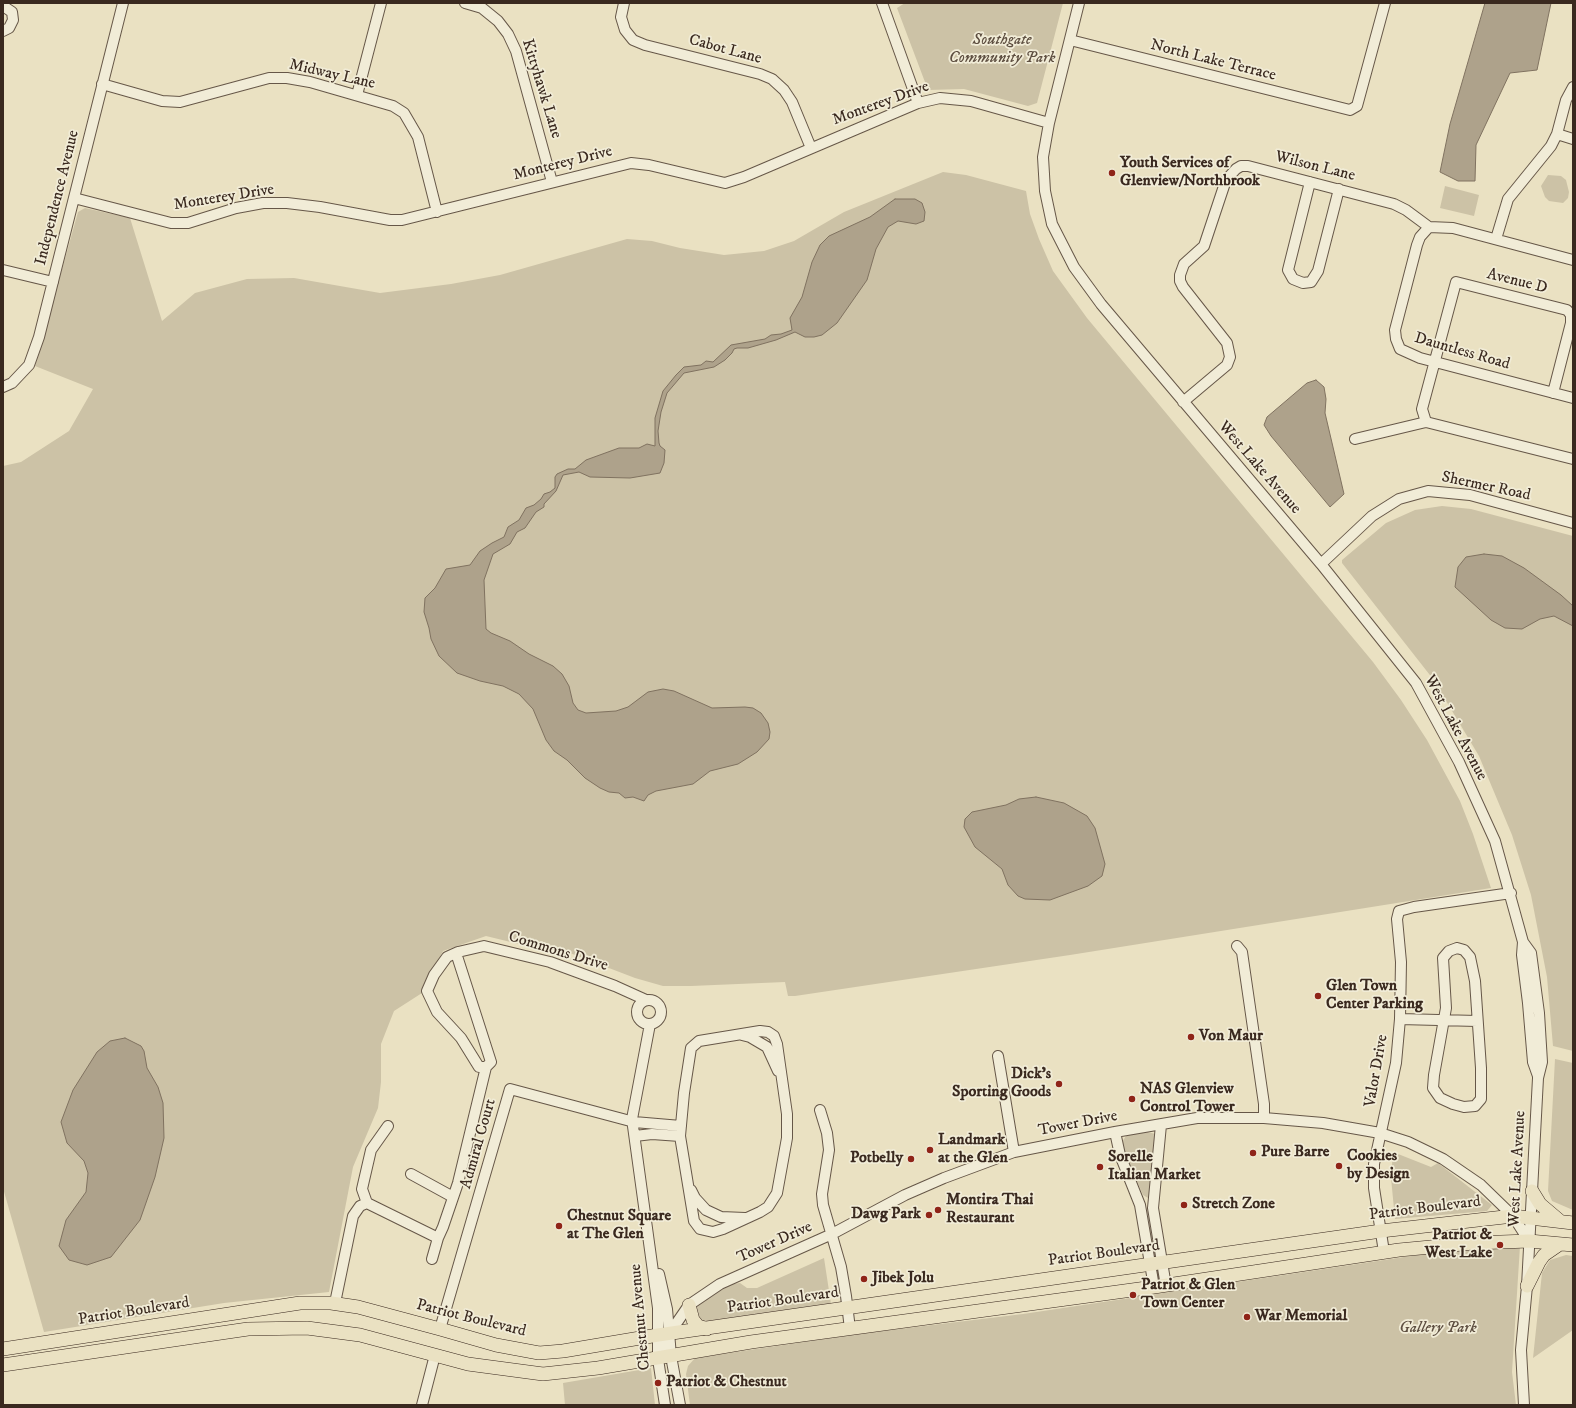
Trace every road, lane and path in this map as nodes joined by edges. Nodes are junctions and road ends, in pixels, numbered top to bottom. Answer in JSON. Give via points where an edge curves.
{"nodes":[{"id":1,"x":123,"y":3,"type":"edge"},
{"id":2,"x":381,"y":3,"type":"edge"},
{"id":3,"x":465,"y":3,"type":"edge"},
{"id":4,"x":624,"y":3,"type":"edge"},
{"id":5,"x":882,"y":3,"type":"edge"},
{"id":6,"x":1079,"y":3,"type":"edge"},
{"id":7,"x":1385,"y":3,"type":"edge"},
{"id":8,"x":3,"y":6,"type":"edge"},
{"id":9,"x":3,"y":31,"type":"edge"},
{"id":10,"x":1070,"y":40,"type":"junction"},
{"id":11,"x":102,"y":84,"type":"junction"},
{"id":12,"x":1573,"y":88,"type":"edge"},
{"id":13,"x":357,"y":95,"type":"junction"},
{"id":14,"x":918,"y":103,"type":"junction"},
{"id":15,"x":1049,"y":123,"type":"junction"},
{"id":16,"x":1557,"y":134,"type":"junction"},
{"id":17,"x":1573,"y":139,"type":"edge"},
{"id":18,"x":811,"y":148,"type":"junction"},
{"id":19,"x":552,"y":182,"type":"junction"},
{"id":20,"x":1310,"y":182,"type":"junction"},
{"id":21,"x":1339,"y":189,"type":"junction"},
{"id":22,"x":74,"y":198,"type":"junction"},
{"id":23,"x":437,"y":212,"type":"junction"},
{"id":24,"x":1429,"y":227,"type":"junction"},
{"id":25,"x":1496,"y":239,"type":"junction"},
{"id":26,"x":1573,"y":260,"type":"edge"},
{"id":27,"x":3,"y":270,"type":"edge"},
{"id":28,"x":53,"y":282,"type":"junction"},
{"id":29,"x":1435,"y":362,"type":"junction"},
{"id":30,"x":3,"y":387,"type":"edge"},
{"id":31,"x":1553,"y":393,"type":"junction"},
{"id":32,"x":1573,"y":398,"type":"edge"},
{"id":33,"x":1183,"y":402,"type":"junction"},
{"id":34,"x":1426,"y":422,"type":"junction"},
{"id":35,"x":1355,"y":439,"type":"dead end"},
{"id":36,"x":1573,"y":459,"type":"edge"},
{"id":37,"x":1573,"y":523,"type":"edge"},
{"id":38,"x":1321,"y":564,"type":"junction"},
{"id":39,"x":1511,"y":893,"type":"junction"},
{"id":40,"x":1236,"y":946,"type":"dead end"},
{"id":41,"x":458,"y":952,"type":"junction"},
{"id":42,"x":646,"y":1000,"type":"junction"},
{"id":43,"x":1400,"y":1019,"type":"junction"},
{"id":44,"x":1445,"y":1021,"type":"junction"},
{"id":45,"x":1477,"y":1021,"type":"junction"},
{"id":46,"x":650,"y":1024,"type":"junction"},
{"id":47,"x":738,"y":1034,"type":"junction"},
{"id":48,"x":998,"y":1056,"type":"dead end"},
{"id":49,"x":486,"y":1067,"type":"junction"},
{"id":50,"x":782,"y":1078,"type":"junction"},
{"id":51,"x":820,"y":1110,"type":"dead end"},
{"id":52,"x":1264,"y":1118,"type":"junction"},
{"id":53,"x":634,"y":1122,"type":"junction"},
{"id":54,"x":1161,"y":1125,"type":"junction"},
{"id":55,"x":388,"y":1126,"type":"dead end"},
{"id":56,"x":681,"y":1131,"type":"junction"},
{"id":57,"x":1116,"y":1132,"type":"junction"},
{"id":58,"x":1380,"y":1133,"type":"junction"},
{"id":59,"x":635,"y":1136,"type":"junction"},
{"id":60,"x":1014,"y":1152,"type":"junction"},
{"id":61,"x":411,"y":1174,"type":"dead end"},
{"id":62,"x":689,"y":1184,"type":"junction"},
{"id":63,"x":1532,"y":1190,"type":"junction"},
{"id":64,"x":453,"y":1197,"type":"junction"},
{"id":65,"x":1154,"y":1199,"type":"junction"},
{"id":66,"x":367,"y":1203,"type":"junction"},
{"id":67,"x":1139,"y":1204,"type":"junction"},
{"id":68,"x":1513,"y":1216,"type":"junction"},
{"id":69,"x":1530,"y":1217,"type":"junction"},
{"id":70,"x":747,"y":1218,"type":"junction"},
{"id":71,"x":1566,"y":1222,"type":"edge"},
{"id":72,"x":1381,"y":1231,"type":"junction"},
{"id":73,"x":832,"y":1234,"type":"junction"},
{"id":74,"x":438,"y":1238,"type":"junction"},
{"id":75,"x":1529,"y":1241,"type":"junction"},
{"id":76,"x":1560,"y":1244,"type":"junction"},
{"id":77,"x":1573,"y":1245,"type":"edge"},
{"id":78,"x":1384,"y":1252,"type":"junction"},
{"id":79,"x":432,"y":1259,"type":"dead end"},
{"id":80,"x":1156,"y":1263,"type":"junction"},
{"id":81,"x":1160,"y":1286,"type":"junction"},
{"id":82,"x":1528,"y":1286,"type":"junction"},
{"id":83,"x":335,"y":1303,"type":"junction"},
{"id":84,"x":689,"y":1305,"type":"junction"},
{"id":85,"x":848,"y":1309,"type":"junction"},
{"id":86,"x":440,"y":1329,"type":"junction"},
{"id":87,"x":706,"y":1329,"type":"junction"},
{"id":88,"x":850,"y":1329,"type":"junction"},
{"id":89,"x":663,"y":1335,"type":"junction"},
{"id":90,"x":3,"y":1349,"type":"edge"},
{"id":91,"x":435,"y":1355,"type":"junction"},
{"id":92,"x":671,"y":1356,"type":"junction"},
{"id":93,"x":658,"y":1358,"type":"junction"},
{"id":94,"x":3,"y":1365,"type":"edge"},
{"id":95,"x":422,"y":1405,"type":"edge"},
{"id":96,"x":665,"y":1405,"type":"edge"},
{"id":97,"x":680,"y":1405,"type":"edge"},
{"id":98,"x":1524,"y":1405,"type":"edge"}],
"edges":[{"from":1,"to":11,"type":"street","name":"Independence Avenue"},
{"from":2,"to":13,"type":"street"},
{"from":3,"to":19,"type":"street","name":"Kittyhawk Lane","via":[[482,8],[498,21],[508,34],[516,52]]},
{"from":4,"to":18,"type":"street","name":"Cabot Lane","via":[[621,17],[625,30],[634,40],[760,74],[772,80],[784,90],[792,102]]},
{"from":5,"to":14,"type":"street"},
{"from":6,"to":10,"type":"street","name":"West Lake Avenue"},
{"from":7,"to":10,"type":"street","name":"North Lake Terrace","via":[[1357,106],[1350,110]]},
{"from":8,"to":9,"type":"street","via":[[12,12],[13,20],[9,28]]},
{"from":10,"to":15,"type":"street","name":"West Lake Avenue"},
{"from":11,"to":13,"type":"street","name":"Midway Lane","via":[[162,101],[180,102],[269,78],[310,82]]},
{"from":11,"to":22,"type":"street","name":"Independence Avenue"},
{"from":12,"to":16,"type":"street","via":[[1566,100]]},
{"from":13,"to":23,"type":"street","name":"Midway Lane","via":[[393,106],[404,114],[418,137]]},
{"from":14,"to":15,"type":"street","name":"Monterey Drive","via":[[940,98],[971,101]]},
{"from":14,"to":18,"type":"street","name":"Monterey Drive"},
{"from":15,"to":33,"type":"street","name":"West Lake Avenue","via":[[1043,157],[1052,224],[1074,267],[1092,292]]},
{"from":16,"to":17,"type":"street"},
{"from":16,"to":25,"type":"street","via":[[1540,161],[1508,199]]},
{"from":18,"to":19,"type":"street","name":"Monterey Drive","via":[[725,183],[631,163]]},
{"from":19,"to":23,"type":"street","name":"Monterey Drive"},
{"from":20,"to":21,"type":"street","name":"Wilson Lane"},
{"from":20,"to":21,"type":"street","via":[[1288,270],[1293,279],[1302,283],[1311,282],[1318,272]]},
{"from":20,"to":33,"type":"street","name":"Wilson Lane","via":[[1248,166],[1236,169],[1226,180],[1208,240],[1200,252],[1184,264],[1180,280],[1228,343],[1230,358],[1227,365]]},
{"from":21,"to":24,"type":"street","name":"Wilson Lane","via":[[1394,204]]},
{"from":22,"to":23,"type":"street","name":"Monterey Drive","via":[[171,223],[188,223],[236,208],[263,203],[320,207],[390,220],[412,219]]},
{"from":22,"to":28,"type":"street","name":"Independence Avenue"},
{"from":24,"to":25,"type":"street","via":[[1453,228]]},
{"from":24,"to":29,"type":"street","name":"Dauntless Road","via":[[1417,244],[1395,334],[1397,344],[1404,352]]},
{"from":25,"to":26,"type":"street"},
{"from":27,"to":28,"type":"street"},
{"from":28,"to":30,"type":"street","name":"Independence Avenue","via":[[29,365],[12,383]]},
{"from":29,"to":31,"type":"street","name":"Dauntless Road"},
{"from":29,"to":31,"type":"street","name":"Avenue D","via":[[1456,282],[1567,310],[1571,315],[1571,323]]},
{"from":29,"to":34,"type":"street","via":[[1422,409]]},
{"from":31,"to":32,"type":"street","name":"Dauntless Road"},
{"from":33,"to":38,"type":"street","name":"West Lake Avenue"},
{"from":34,"to":35,"type":"street"},
{"from":34,"to":36,"type":"street"},
{"from":37,"to":38,"type":"street","name":"Shermer Road","via":[[1470,496],[1428,490],[1399,499],[1372,516]]},
{"from":38,"to":39,"type":"street","name":"West Lake Avenue","via":[[1416,683],[1459,762],[1495,841]]},
{"from":39,"to":43,"type":"street","name":"Valor Drive","via":[[1399,911],[1397,919],[1401,962]]},
{"from":39,"to":63,"type":"street","name":"West Lake Avenue","via":[[1523,942],[1531,953],[1539,1013],[1542,1062],[1538,1078]]},
{"from":40,"to":52,"type":"street","via":[[1242,952]]},
{"from":41,"to":42,"type":"street","name":"Commons Drive","via":[[484,946],[550,962]]},
{"from":41,"to":49,"type":"street","via":[[457,956],[491,1062]]},
{"from":41,"to":49,"type":"street","name":"Commons Drive","via":[[447,957],[434,975],[427,991],[437,1012],[461,1038],[479,1067]]},
{"from":42,"to":46,"type":"street","via":[[638,1008],[638,1016],[643,1022]]},
{"from":42,"to":46,"type":"street","name":"Chestnut Avenue","via":[[654,1001],[660,1010],[659,1017]]},
{"from":43,"to":44,"type":"street"},
{"from":43,"to":58,"type":"street","name":"Valor Drive","via":[[1396,1063]]},
{"from":44,"to":45,"type":"street"},
{"from":44,"to":45,"type":"street","via":[[1443,958],[1449,951],[1457,948],[1464,950],[1470,957],[1474,968]]},
{"from":44,"to":45,"type":"street","via":[[1433,1088],[1440,1098],[1464,1107],[1474,1106],[1481,1099]]},
{"from":46,"to":53,"type":"street","name":"Chestnut Avenue","via":[[632,1119]]},
{"from":47,"to":50,"type":"street","via":[[750,1037],[767,1047]]},
{"from":47,"to":50,"type":"street","via":[[768,1032],[774,1036]]},
{"from":47,"to":56,"type":"street","via":[[700,1040],[691,1048]]},
{"from":48,"to":60,"type":"street"},
{"from":49,"to":64,"type":"street"},
{"from":50,"to":70,"type":"street","via":[[787,1138],[777,1193],[768,1207]]},
{"from":51,"to":73,"type":"street","via":[[829,1150],[822,1194]]},
{"from":52,"to":54,"type":"street","name":"Tower Drive","via":[[1197,1118]]},
{"from":52,"to":58,"type":"street","name":"Tower Drive","via":[[1323,1123]]},
{"from":53,"to":56,"type":"street","name":"Admiral Court","via":[[668,1126]]},
{"from":53,"to":59,"type":"street","name":"Chestnut Avenue"},
{"from":53,"to":86,"type":"street","name":"Admiral Court","via":[[510,1089]]},
{"from":54,"to":57,"type":"street","name":"Tower Drive"},
{"from":54,"to":65,"type":"street"},
{"from":55,"to":66,"type":"street","via":[[371,1150],[362,1189]]},
{"from":56,"to":59,"type":"street"},
{"from":56,"to":62,"type":"street"},
{"from":57,"to":60,"type":"street","name":"Tower Drive"},
{"from":57,"to":67,"type":"street","via":[[1120,1155]]},
{"from":58,"to":68,"type":"street","name":"Tower Drive","via":[[1408,1142],[1443,1159],[1481,1184]]},
{"from":58,"to":72,"type":"street","name":"Valor Drive","via":[[1374,1164],[1374,1188]]},
{"from":59,"to":89,"type":"street","name":"Chestnut Avenue"},
{"from":60,"to":73,"type":"street","name":"Tower Drive","via":[[912,1193]]},
{"from":61,"to":64,"type":"street"},
{"from":62,"to":70,"type":"street","via":[[695,1198],[706,1210],[721,1217]]},
{"from":62,"to":70,"type":"street","via":[[694,1221],[700,1229],[713,1232]]},
{"from":63,"to":69,"type":"street","name":"West Lake Avenue"},
{"from":63,"to":71,"type":"main road","via":[[1540,1204]]},
{"from":64,"to":74,"type":"street"},
{"from":65,"to":67,"type":"street"},
{"from":65,"to":80,"type":"street"},
{"from":66,"to":74,"type":"street"},
{"from":66,"to":83,"type":"street","via":[[360,1206],[353,1216]]},
{"from":67,"to":80,"type":"street"},
{"from":68,"to":69,"type":"main road","name":"Patriot Boulevard"},
{"from":68,"to":72,"type":"main road","name":"Patriot Boulevard"},
{"from":68,"to":75,"type":"street","name":"Tower Drive"},
{"from":69,"to":71,"type":"main road","name":"Patriot Boulevard"},
{"from":69,"to":75,"type":"street","name":"West Lake Avenue"},
{"from":72,"to":78,"type":"street","name":"Valor Drive"},
{"from":72,"to":80,"type":"main road","name":"Patriot Boulevard"},
{"from":73,"to":84,"type":"street","name":"Tower Drive","via":[[720,1284]]},
{"from":73,"to":85,"type":"street"},
{"from":74,"to":79,"type":"street"},
{"from":75,"to":76,"type":"main road","name":"Patriot Boulevard"},
{"from":75,"to":78,"type":"main road","name":"Patriot Boulevard","via":[[1473,1242]]},
{"from":75,"to":82,"type":"street","name":"West Lake Avenue"},
{"from":76,"to":77,"type":"main road","name":"Patriot Boulevard"},
{"from":76,"to":82,"type":"main road","via":[[1542,1259]]},
{"from":78,"to":81,"type":"main road","name":"Patriot Boulevard"},
{"from":80,"to":81,"type":"street"},
{"from":80,"to":85,"type":"main road","name":"Patriot Boulevard"},
{"from":81,"to":88,"type":"main road","name":"Patriot Boulevard"},
{"from":82,"to":98,"type":"street","name":"West Lake Avenue","via":[[1522,1350]]},
{"from":83,"to":86,"type":"main road","name":"Patriot Boulevard"},
{"from":83,"to":90,"type":"main road","name":"Patriot Boulevard","via":[[300,1303]]},
{"from":84,"to":87,"type":"main road","via":[[693,1320],[698,1326]]},
{"from":84,"to":89,"type":"street","name":"Tower Drive"},
{"from":85,"to":87,"type":"main road","name":"Patriot Boulevard"},
{"from":85,"to":88,"type":"street"},
{"from":86,"to":89,"type":"main road","name":"Patriot Boulevard","via":[[496,1346],[539,1353]]},
{"from":87,"to":89,"type":"main road","name":"Patriot Boulevard"},
{"from":88,"to":92,"type":"main road","name":"Patriot Boulevard"},
{"from":89,"to":92,"type":"street","name":"Chestnut Avenue"},
{"from":89,"to":93,"type":"street","name":"Chestnut Avenue"},
{"from":91,"to":93,"type":"main road","name":"Patriot Boulevard","via":[[468,1364],[543,1374]]},
{"from":91,"to":94,"type":"main road","name":"Patriot Boulevard","via":[[360,1335],[307,1328],[248,1329]]},
{"from":91,"to":95,"type":"street"},
{"from":92,"to":93,"type":"main road","name":"Patriot Boulevard"},
{"from":92,"to":97,"type":"street","name":"Chestnut Avenue"},
{"from":93,"to":96,"type":"street","name":"Chestnut Avenue"}]}
